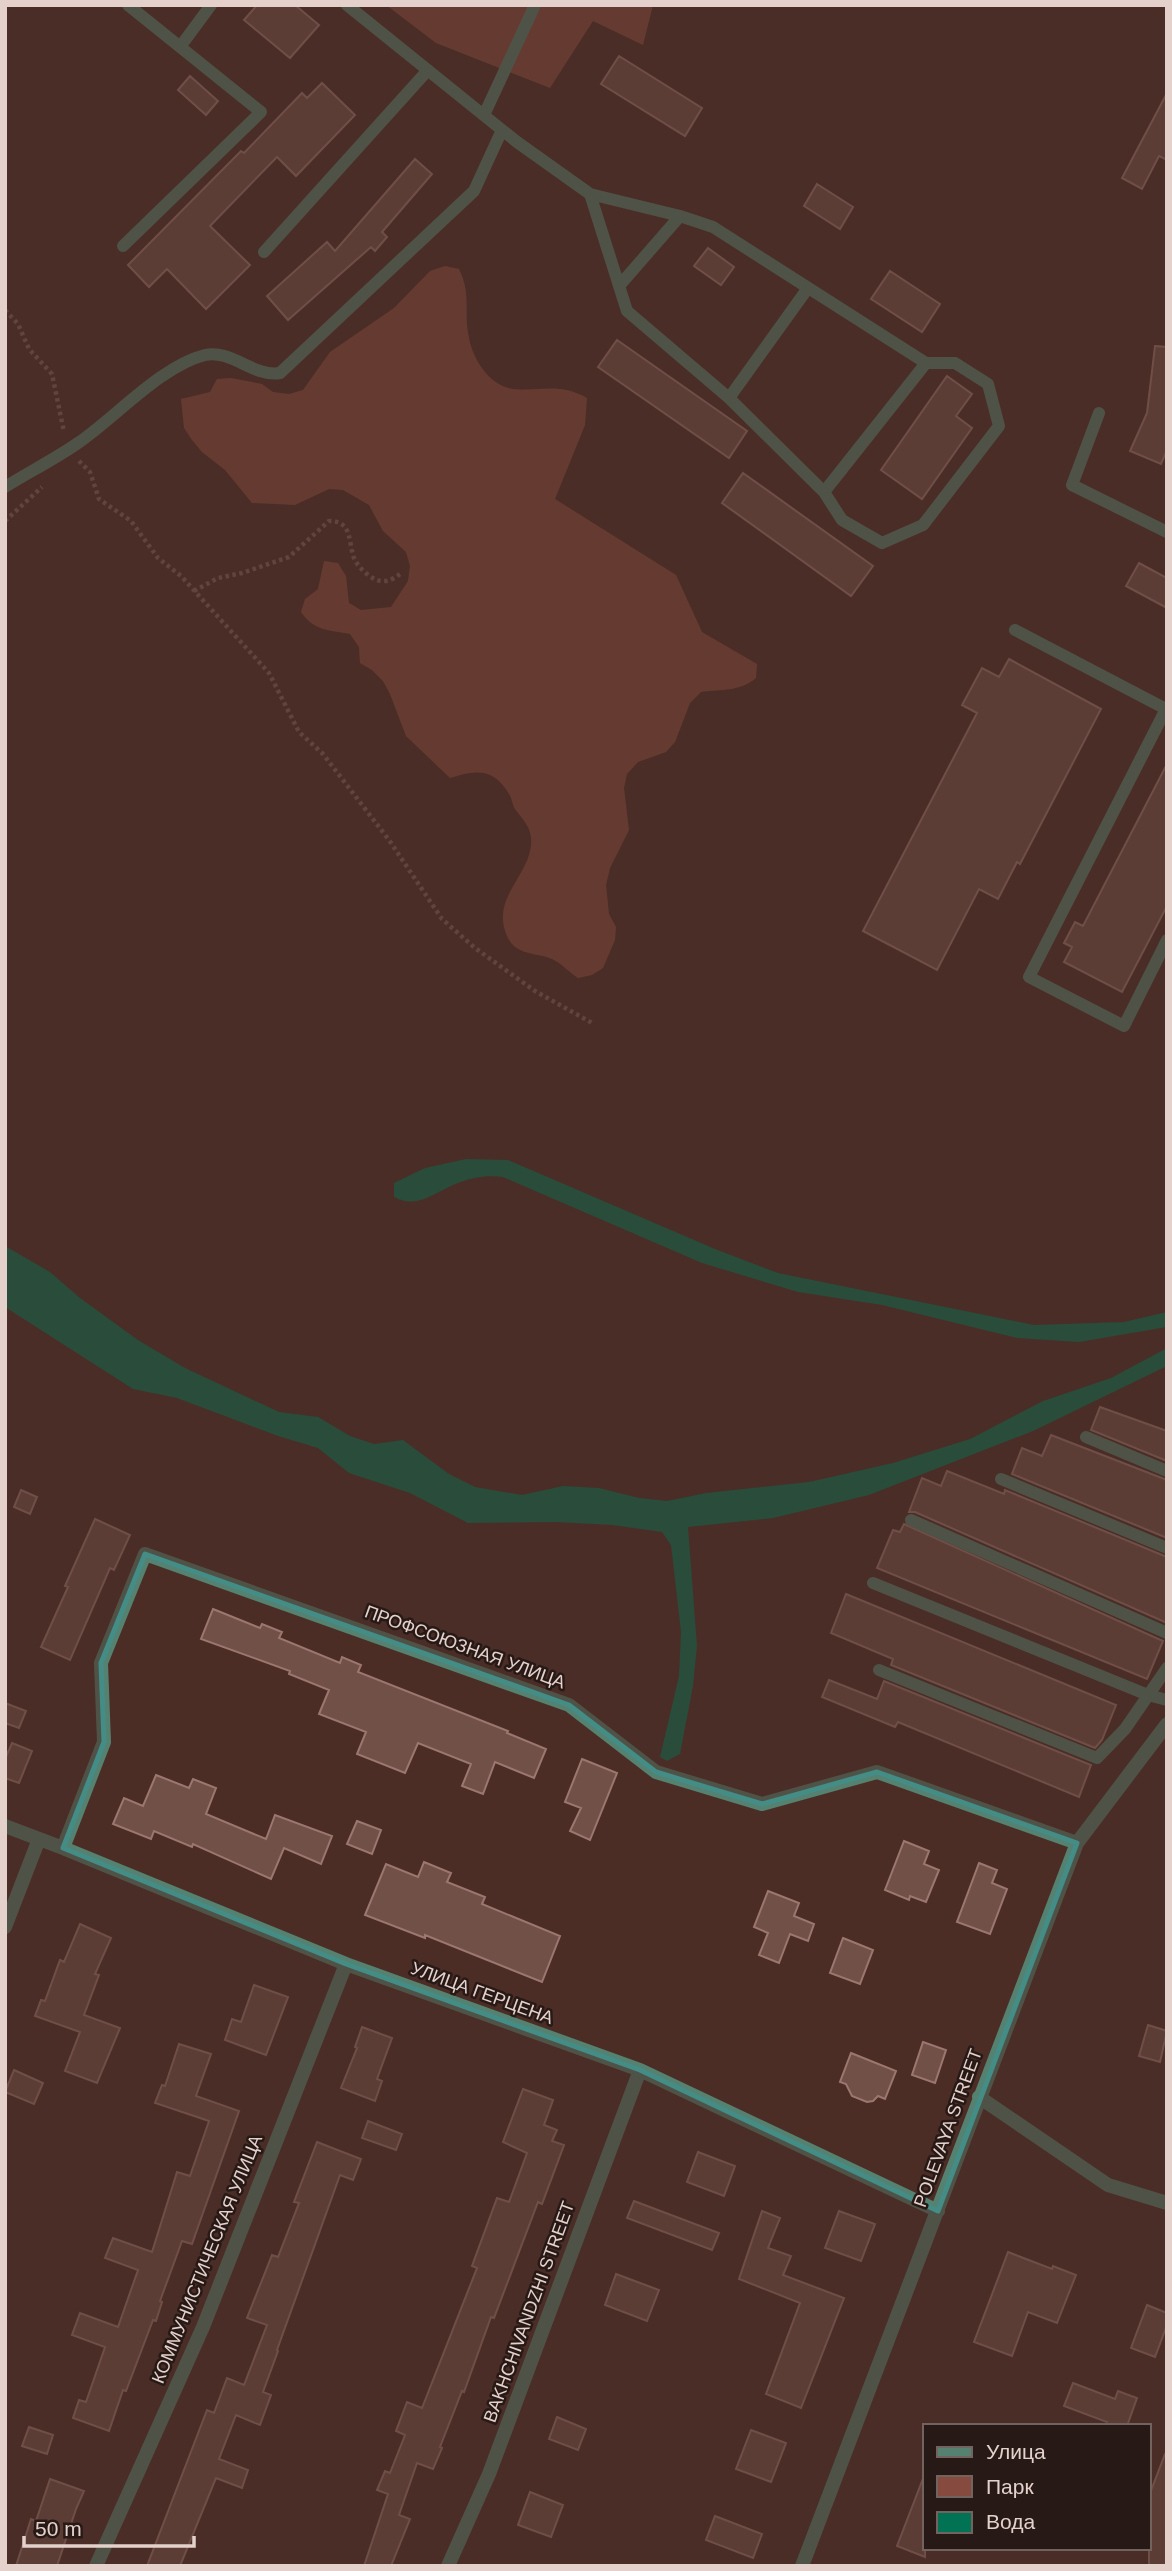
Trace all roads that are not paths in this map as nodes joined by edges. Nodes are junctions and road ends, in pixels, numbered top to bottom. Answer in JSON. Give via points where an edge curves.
{"nodes":[{"id":1,"x":128,"y":5,"type":"edge"},
{"id":2,"x":211,"y":5,"type":"edge"},
{"id":3,"x":347,"y":5,"type":"edge"},
{"id":4,"x":534,"y":5,"type":"edge"},
{"id":5,"x":180,"y":47,"type":"junction"},
{"id":6,"x":428,"y":70,"type":"junction"},
{"id":7,"x":484,"y":116,"type":"junction"},
{"id":8,"x":502,"y":130,"type":"junction"},
{"id":9,"x":590,"y":194,"type":"junction"},
{"id":10,"x":680,"y":216,"type":"junction"},
{"id":11,"x":123,"y":246,"type":"dead end"},
{"id":12,"x":264,"y":252,"type":"dead end"},
{"id":13,"x":619,"y":286,"type":"junction"},
{"id":14,"x":808,"y":288,"type":"junction"},
{"id":15,"x":926,"y":363,"type":"junction"},
{"id":16,"x":729,"y":398,"type":"junction"},
{"id":17,"x":1099,"y":413,"type":"dead end"},
{"id":18,"x":5,"y":487,"type":"edge"},
{"id":19,"x":824,"y":492,"type":"junction"},
{"id":20,"x":1167,"y":532,"type":"edge"},
{"id":21,"x":1015,"y":630,"type":"dead end"},
{"id":22,"x":1166,"y":708,"type":"edge"},
{"id":23,"x":1167,"y":940,"type":"edge"},
{"id":24,"x":1086,"y":1437,"type":"dead end"},
{"id":25,"x":1167,"y":1471,"type":"edge"},
{"id":26,"x":1002,"y":1479,"type":"dead end"},
{"id":27,"x":911,"y":1520,"type":"dead end"},
{"id":28,"x":1167,"y":1548,"type":"edge"},
{"id":29,"x":873,"y":1583,"type":"dead end"},
{"id":30,"x":1167,"y":1633,"type":"edge"},
{"id":31,"x":1167,"y":1668,"type":"edge"},
{"id":32,"x":879,"y":1670,"type":"dead end"},
{"id":33,"x":1148,"y":1695,"type":"junction"},
{"id":34,"x":1167,"y":1700,"type":"edge"},
{"id":35,"x":1167,"y":1724,"type":"edge"},
{"id":36,"x":5,"y":1826,"type":"edge"},
{"id":37,"x":39,"y":1839,"type":"junction"},
{"id":38,"x":1077,"y":1843,"type":"junction"},
{"id":39,"x":64,"y":1848,"type":"junction"},
{"id":40,"x":5,"y":1927,"type":"edge"},
{"id":41,"x":346,"y":1964,"type":"junction"},
{"id":42,"x":640,"y":2070,"type":"junction"},
{"id":43,"x":979,"y":2097,"type":"junction"},
{"id":44,"x":1167,"y":2203,"type":"edge"},
{"id":45,"x":938,"y":2211,"type":"junction"},
{"id":46,"x":96,"y":2566,"type":"edge"},
{"id":47,"x":448,"y":2566,"type":"edge"},
{"id":48,"x":802,"y":2566,"type":"edge"}],
"edges":[{"from":1,"to":5,"type":"lane"},
{"from":2,"to":5,"type":"lane"},
{"from":3,"to":6,"type":"lane"},
{"from":4,"to":7,"type":"lane"},
{"from":5,"to":11,"type":"lane","via":[[261,112]]},
{"from":6,"to":7,"type":"lane"},
{"from":6,"to":12,"type":"lane"},
{"from":7,"to":8,"type":"lane"},
{"from":8,"to":9,"type":"lane"},
{"from":8,"to":18,"type":"lane","via":[[474,191],[281,373],[271,375],[208,354],[180,364],[68,449]]},
{"from":9,"to":10,"type":"lane"},
{"from":9,"to":13,"type":"lane"},
{"from":10,"to":13,"type":"lane"},
{"from":10,"to":14,"type":"lane","via":[[713,227]]},
{"from":13,"to":16,"type":"lane","via":[[628,311]]},
{"from":14,"to":15,"type":"lane"},
{"from":14,"to":16,"type":"lane"},
{"from":15,"to":19,"type":"lane"},
{"from":15,"to":19,"type":"lane","via":[[955,363],[988,384],[999,426],[923,525],[882,543],[842,520]]},
{"from":16,"to":19,"type":"lane"},
{"from":17,"to":20,"type":"lane","via":[[1072,485]]},
{"from":21,"to":22,"type":"lane"},
{"from":22,"to":23,"type":"lane","via":[[1029,977],[1124,1026]]},
{"from":24,"to":25,"type":"lane"},
{"from":26,"to":28,"type":"lane"},
{"from":27,"to":30,"type":"lane"},
{"from":29,"to":33,"type":"lane"},
{"from":31,"to":33,"type":"lane"},
{"from":32,"to":33,"type":"lane","via":[[1097,1758],[1125,1729]]},
{"from":33,"to":34,"type":"lane"},
{"from":35,"to":38,"type":"street","name":"POLEVAYA STREET"},
{"from":36,"to":37,"type":"street","name":"УЛИЦА ГЕРЦЕНА"},
{"from":37,"to":39,"type":"street","name":"УЛИЦА ГЕРЦЕНА"},
{"from":37,"to":40,"type":"street"},
{"from":38,"to":39,"type":"street","name":"ПРОФСОЮЗНАЯ УЛИЦА","via":[[877,1772],[762,1804],[656,1772],[569,1704],[145,1554],[101,1662],[104,1742]]},
{"from":38,"to":43,"type":"street","name":"POLEVAYA STREET"},
{"from":39,"to":41,"type":"street","name":"УЛИЦА ГЕРЦЕНА"},
{"from":41,"to":42,"type":"street","name":"УЛИЦА ГЕРЦЕНА"},
{"from":41,"to":46,"type":"street","name":"КОММУНИСТИЧЕСКАЯ УЛИЦА","via":[[203,2327]]},
{"from":42,"to":45,"type":"street","name":"УЛИЦА ГЕРЦЕНА"},
{"from":42,"to":47,"type":"street","name":"BAKHCHIVANDZHI STREET","via":[[489,2474]]},
{"from":43,"to":44,"type":"street","via":[[1108,2185]]},
{"from":43,"to":45,"type":"street","name":"POLEVAYA STREET"},
{"from":45,"to":48,"type":"street","name":"POLEVAYA STREET"}]}
